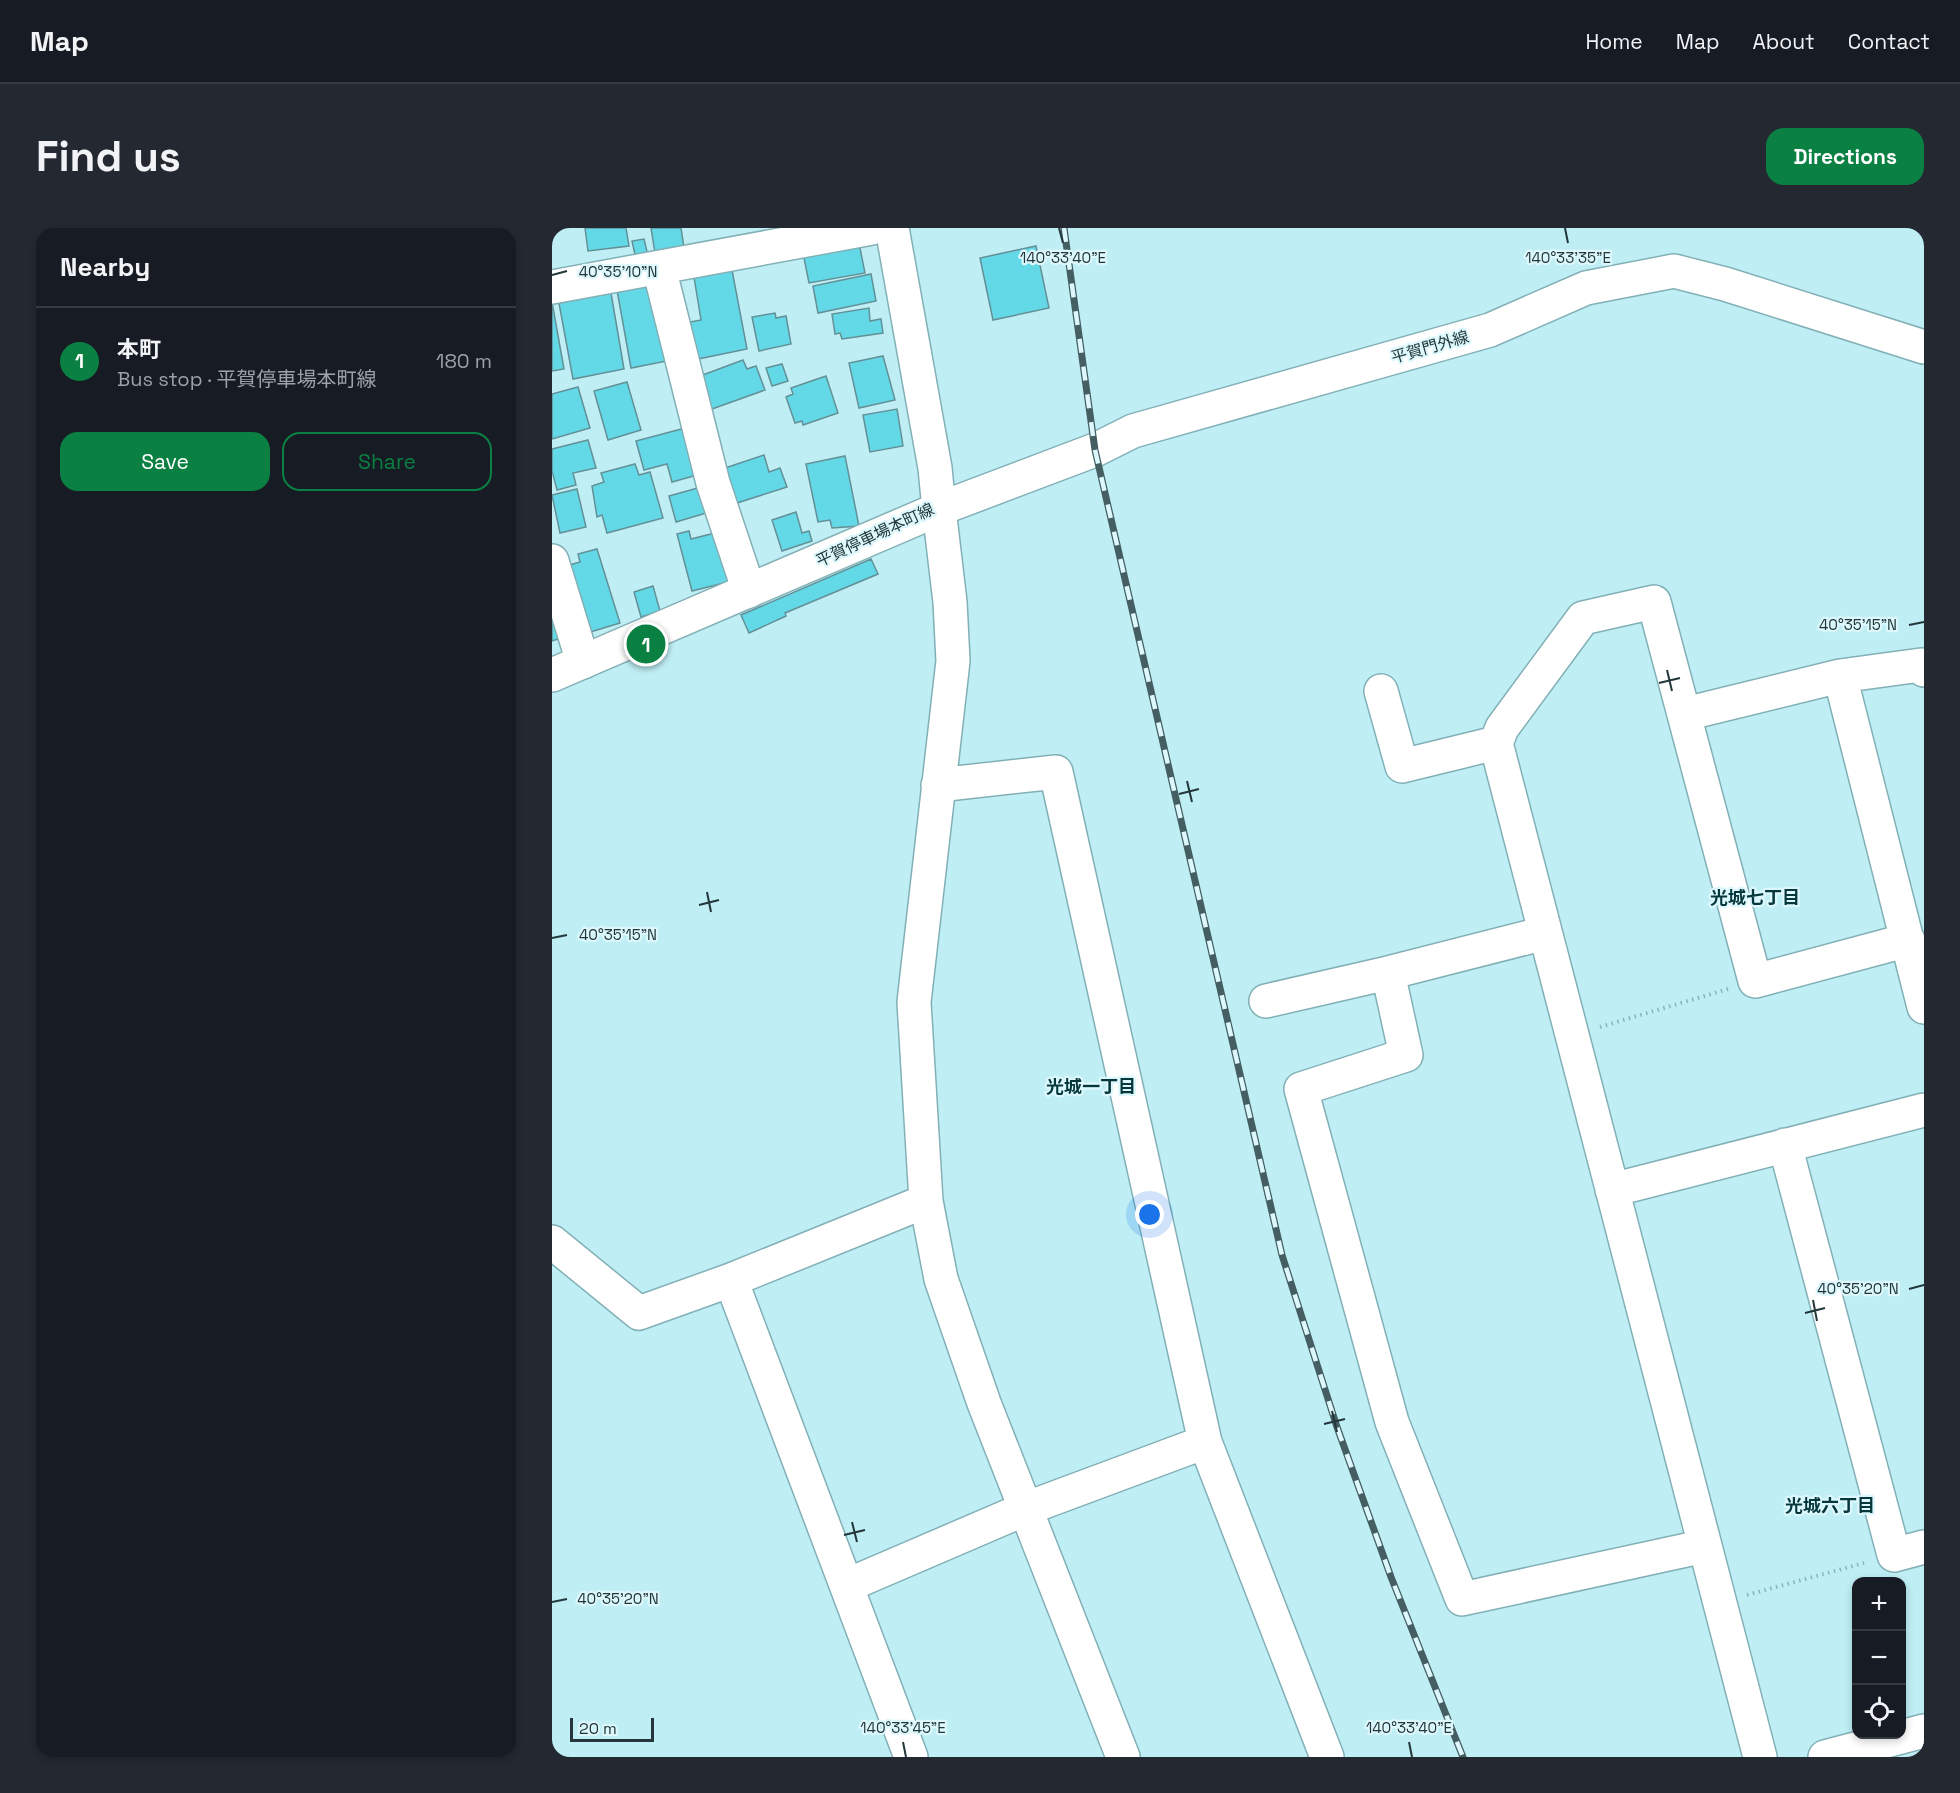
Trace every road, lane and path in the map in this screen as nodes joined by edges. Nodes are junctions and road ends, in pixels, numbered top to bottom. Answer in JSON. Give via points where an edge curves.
{"nodes":[{"id":1,"x":872,"y":228,"type":"edge"},
{"id":2,"x":892,"y":228,"type":"edge"},
{"id":3,"x":659,"y":268,"type":"junction"},
{"id":4,"x":552,"y":287,"type":"edge"},
{"id":5,"x":1924,"y":347,"type":"edge"},
{"id":6,"x":939,"y":509,"type":"junction"},
{"id":7,"x":552,"y":561,"type":"edge"},
{"id":8,"x":749,"y":591,"type":"junction"},
{"id":9,"x":583,"y":662,"type":"junction"},
{"id":10,"x":1924,"y":670,"type":"edge"},
{"id":11,"x":552,"y":675,"type":"edge"},
{"id":12,"x":1840,"y":676,"type":"junction"},
{"id":13,"x":1381,"y":691,"type":"dead end"},
{"id":14,"x":1685,"y":714,"type":"junction"},
{"id":15,"x":1496,"y":743,"type":"junction"},
{"id":16,"x":938,"y":785,"type":"junction"},
{"id":17,"x":1545,"y":933,"type":"junction"},
{"id":18,"x":1908,"y":940,"type":"junction"},
{"id":19,"x":1389,"y":973,"type":"junction"},
{"id":20,"x":1755,"y":981,"type":"junction"},
{"id":21,"x":1266,"y":1001,"type":"dead end"},
{"id":22,"x":1924,"y":1007,"type":"edge"},
{"id":23,"x":1592,"y":1029,"type":"dead end"},
{"id":24,"x":1924,"y":1110,"type":"edge"},
{"id":25,"x":1785,"y":1145,"type":"junction"},
{"id":26,"x":1612,"y":1190,"type":"junction"},
{"id":27,"x":926,"y":1201,"type":"junction"},
{"id":28,"x":552,"y":1242,"type":"edge"},
{"id":29,"x":731,"y":1280,"type":"junction"},
{"id":30,"x":1205,"y":1442,"type":"junction"},
{"id":31,"x":1025,"y":1509,"type":"junction"},
{"id":32,"x":1705,"y":1546,"type":"junction"},
{"id":33,"x":1909,"y":1551,"type":"edge"},
{"id":34,"x":848,"y":1585,"type":"junction"},
{"id":35,"x":1737,"y":1598,"type":"dead end"},
{"id":36,"x":1924,"y":1731,"type":"edge"},
{"id":37,"x":911,"y":1757,"type":"edge"},
{"id":38,"x":1123,"y":1757,"type":"edge"},
{"id":39,"x":1327,"y":1757,"type":"edge"},
{"id":40,"x":1760,"y":1757,"type":"edge"},
{"id":41,"x":1825,"y":1757,"type":"edge"}],
"edges":[{"from":1,"to":3,"type":"street"},
{"from":2,"to":6,"type":"street","name":"平賀停車場本町線"},
{"from":3,"to":4,"type":"street"},
{"from":3,"to":8,"type":"street","via":[[713,483]]},
{"from":5,"to":6,"type":"street","name":"平賀門外線","via":[[1674,271],[1586,288],[1490,330],[1133,431],[1095,450]]},
{"from":6,"to":8,"type":"street","name":"平賀停車場本町線"},
{"from":6,"to":16,"type":"street","via":[[950,602],[952,661]]},
{"from":7,"to":9,"type":"street"},
{"from":8,"to":9,"type":"street","name":"平賀停車場本町線"},
{"from":9,"to":11,"type":"street","name":"平賀停車場本町線"},
{"from":10,"to":12,"type":"street","via":[[1922,665]]},
{"from":12,"to":14,"type":"street"},
{"from":12,"to":18,"type":"street"},
{"from":13,"to":15,"type":"street","via":[[1401,766]]},
{"from":14,"to":15,"type":"street","via":[[1654,602],[1583,618],[1502,728]]},
{"from":14,"to":20,"type":"street"},
{"from":15,"to":17,"type":"street"},
{"from":16,"to":27,"type":"street","via":[[914,1002]]},
{"from":16,"to":30,"type":"street","via":[[1056,772]]},
{"from":17,"to":19,"type":"street"},
{"from":17,"to":26,"type":"street"},
{"from":18,"to":20,"type":"street"},
{"from":18,"to":22,"type":"street"},
{"from":19,"to":21,"type":"street"},
{"from":19,"to":32,"type":"street","via":[[1406,1055],[1301,1089],[1392,1422],[1462,1599]]},
{"from":20,"to":23,"type":"path"},
{"from":24,"to":25,"type":"street"},
{"from":25,"to":26,"type":"street"},
{"from":25,"to":33,"type":"street"},
{"from":26,"to":32,"type":"street"},
{"from":27,"to":29,"type":"street"},
{"from":27,"to":31,"type":"street","via":[[941,1278]]},
{"from":28,"to":29,"type":"street","via":[[639,1313]]},
{"from":29,"to":34,"type":"street"},
{"from":30,"to":31,"type":"street"},
{"from":30,"to":39,"type":"street"},
{"from":31,"to":34,"type":"street"},
{"from":31,"to":38,"type":"street"},
{"from":32,"to":40,"type":"street"},
{"from":33,"to":35,"type":"path"},
{"from":34,"to":37,"type":"street"},
{"from":36,"to":41,"type":"street"}]}
